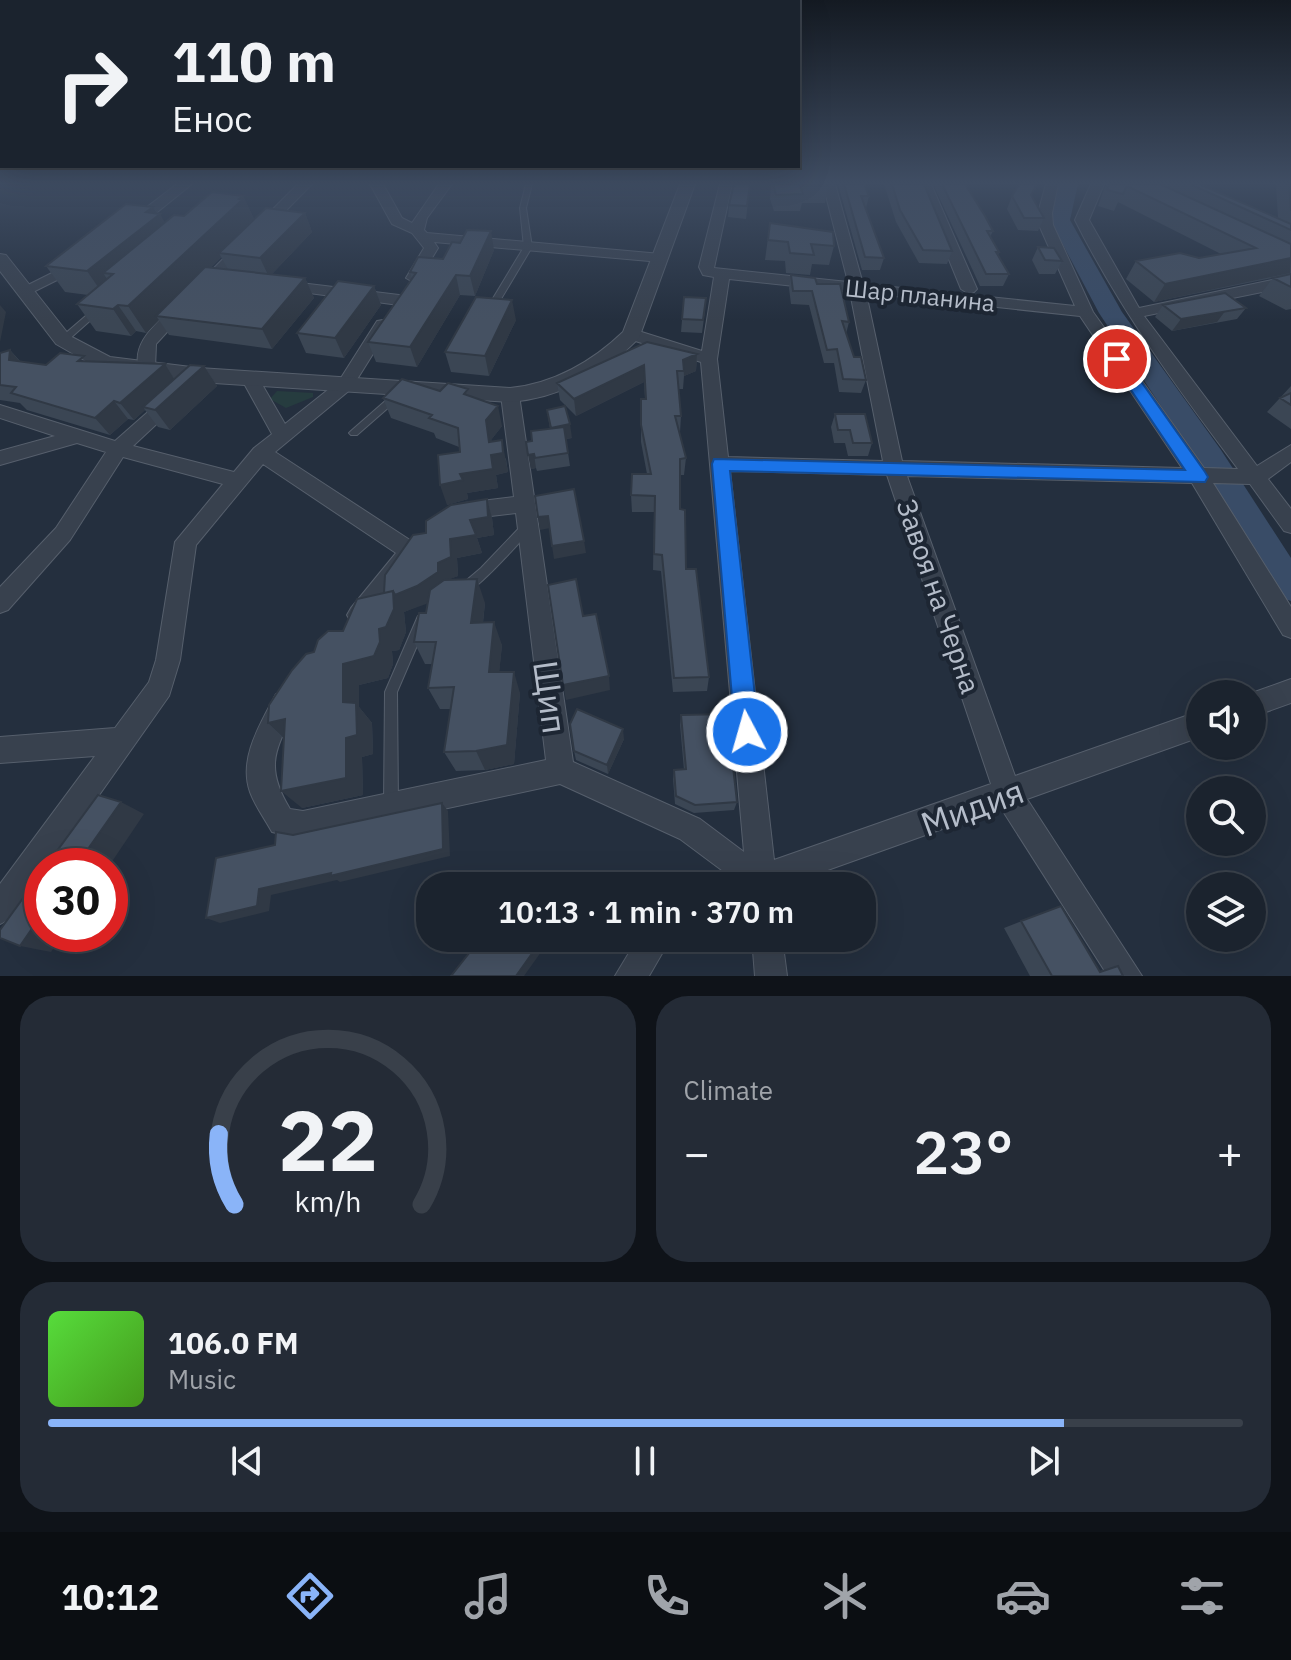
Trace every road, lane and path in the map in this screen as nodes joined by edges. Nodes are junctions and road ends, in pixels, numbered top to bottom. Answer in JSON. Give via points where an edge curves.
{"nodes":[{"id":1,"x":126,"y":230,"type":"edge"},
{"id":2,"x":265,"y":230,"type":"edge"},
{"id":3,"x":411,"y":230,"type":"edge"},
{"id":4,"x":419,"y":230,"type":"edge"},
{"id":5,"x":526,"y":230,"type":"edge"},
{"id":6,"x":671,"y":230,"type":"edge"},
{"id":7,"x":719,"y":230,"type":"edge"},
{"id":8,"x":841,"y":230,"type":"edge"},
{"id":9,"x":944,"y":230,"type":"edge"},
{"id":10,"x":1048,"y":230,"type":"edge"},
{"id":11,"x":1086,"y":230,"type":"edge"},
{"id":12,"x":419,"y":234,"type":"junction"},
{"id":13,"x":117,"y":236,"type":"edge"},
{"id":14,"x":528,"y":247,"type":"junction"},
{"id":15,"x":93,"y":253,"type":"edge"},
{"id":16,"x":661,"y":258,"type":"junction"},
{"id":17,"x":0,"y":259,"type":"edge"},
{"id":18,"x":713,"y":269,"type":"junction"},
{"id":19,"x":1291,"y":281,"type":"edge"},
{"id":20,"x":856,"y":283,"type":"junction"},
{"id":21,"x":275,"y":285,"type":"edge"},
{"id":22,"x":969,"y":289,"type":"junction"},
{"id":23,"x":24,"y":291,"type":"junction"},
{"id":24,"x":399,"y":300,"type":"junction"},
{"id":25,"x":108,"y":302,"type":"edge"},
{"id":26,"x":1082,"y":306,"type":"junction"},
{"id":27,"x":476,"y":312,"type":"edge"},
{"id":28,"x":1136,"y":313,"type":"junction"},
{"id":29,"x":632,"y":334,"type":"junction"},
{"id":30,"x":63,"y":340,"type":"junction"},
{"id":31,"x":709,"y":359,"type":"junction"},
{"id":32,"x":146,"y":368,"type":"junction"},
{"id":33,"x":199,"y":375,"type":"junction"},
{"id":34,"x":250,"y":378,"type":"junction"},
{"id":35,"x":345,"y":385,"type":"junction"},
{"id":36,"x":405,"y":388,"type":"junction"},
{"id":37,"x":521,"y":394,"type":"junction"},
{"id":38,"x":0,"y":411,"type":"edge"},
{"id":39,"x":354,"y":433,"type":"dead end"},
{"id":40,"x":81,"y":435,"type":"junction"},
{"id":41,"x":282,"y":436,"type":"junction"},
{"id":42,"x":118,"y":449,"type":"junction"},
{"id":43,"x":1291,"y":452,"type":"edge"},
{"id":44,"x":261,"y":453,"type":"junction"},
{"id":45,"x":0,"y":458,"type":"edge"},
{"id":46,"x":720,"y":464,"type":"junction"},
{"id":47,"x":894,"y":467,"type":"junction"},
{"id":48,"x":1199,"y":477,"type":"junction"},
{"id":49,"x":1256,"y":477,"type":"junction"},
{"id":50,"x":236,"y":480,"type":"junction"},
{"id":51,"x":526,"y":515,"type":"junction"},
{"id":52,"x":1291,"y":525,"type":"edge"},
{"id":53,"x":408,"y":550,"type":"junction"},
{"id":54,"x":451,"y":597,"type":"edge"},
{"id":55,"x":0,"y":603,"type":"edge"},
{"id":56,"x":430,"y":611,"type":"edge"},
{"id":57,"x":1291,"y":628,"type":"edge"},
{"id":58,"x":344,"y":631,"type":"edge"},
{"id":59,"x":298,"y":685,"type":"edge"},
{"id":60,"x":1291,"y":691,"type":"edge"},
{"id":61,"x":1266,"y":700,"type":"edge"},
{"id":62,"x":1186,"y":729,"type":"edge"},
{"id":63,"x":122,"y":741,"type":"junction"},
{"id":64,"x":0,"y":750,"type":"edge"},
{"id":65,"x":561,"y":770,"type":"junction"},
{"id":66,"x":1008,"y":794,"type":"junction"},
{"id":67,"x":391,"y":806,"type":"junction"},
{"id":68,"x":740,"y":872,"type":"edge"},
{"id":69,"x":754,"y":872,"type":"edge"},
{"id":70,"x":791,"y":872,"type":"edge"},
{"id":71,"x":0,"y":909,"type":"edge"},
{"id":72,"x":647,"y":952,"type":"edge"},
{"id":73,"x":768,"y":952,"type":"edge"},
{"id":74,"x":631,"y":976,"type":"edge"},
{"id":75,"x":771,"y":976,"type":"edge"},
{"id":76,"x":1126,"y":976,"type":"edge"}],
"edges":[{"from":1,"to":13,"type":"street"},
{"from":2,"to":32,"type":"street","via":[[221,279],[148,343]]},
{"from":3,"to":12,"type":"street"},
{"from":4,"to":12,"type":"street"},
{"from":5,"to":14,"type":"lane"},
{"from":6,"to":16,"type":"street"},
{"from":7,"to":18,"type":"street"},
{"from":8,"to":20,"type":"street","name":"Завоя на Черна"},
{"from":9,"to":22,"type":"street"},
{"from":10,"to":26,"type":"street"},
{"from":11,"to":28,"type":"street"},
{"from":12,"to":14,"type":"street"},
{"from":12,"to":24,"type":"street","via":[[431,248]]},
{"from":14,"to":16,"type":"street"},
{"from":14,"to":27,"type":"lane","via":[[495,302]]},
{"from":15,"to":23,"type":"street","via":[[67,272]]},
{"from":16,"to":29,"type":"street"},
{"from":17,"to":23,"type":"street"},
{"from":18,"to":20,"type":"street","name":"Шар планина"},
{"from":18,"to":31,"type":"street"},
{"from":19,"to":28,"type":"street"},
{"from":20,"to":22,"type":"street","name":"Шар планина"},
{"from":20,"to":26,"type":"street","name":"Шар планина"},
{"from":20,"to":47,"type":"street","name":"Завоя на Черна"},
{"from":21,"to":24,"type":"street"},
{"from":22,"to":26,"type":"street","name":"Шар планина"},
{"from":23,"to":30,"type":"street"},
{"from":24,"to":35,"type":"street"},
{"from":25,"to":30,"type":"lane"},
{"from":26,"to":48,"type":"street"},
{"from":28,"to":49,"type":"street"},
{"from":29,"to":31,"type":"street"},
{"from":29,"to":37,"type":"street","via":[[563,383]]},
{"from":30,"to":32,"type":"street","via":[[105,363]]},
{"from":31,"to":46,"type":"street"},
{"from":32,"to":33,"type":"street"},
{"from":33,"to":34,"type":"street"},
{"from":33,"to":42,"type":"street"},
{"from":34,"to":35,"type":"street"},
{"from":34,"to":41,"type":"street"},
{"from":35,"to":36,"type":"street"},
{"from":35,"to":41,"type":"street"},
{"from":36,"to":37,"type":"street"},
{"from":36,"to":39,"type":"lane"},
{"from":37,"to":51,"type":"street","name":"Щип"},
{"from":38,"to":40,"type":"street"},
{"from":40,"to":42,"type":"street"},
{"from":40,"to":45,"type":"street"},
{"from":41,"to":44,"type":"street"},
{"from":42,"to":50,"type":"street"},
{"from":42,"to":55,"type":"street","via":[[63,534]]},
{"from":43,"to":49,"type":"street"},
{"from":44,"to":50,"type":"street"},
{"from":44,"to":53,"type":"street"},
{"from":46,"to":47,"type":"street"},
{"from":46,"to":69,"type":"street"},
{"from":47,"to":48,"type":"street"},
{"from":47,"to":66,"type":"street","name":"Завоя на Черна"},
{"from":48,"to":49,"type":"street"},
{"from":48,"to":57,"type":"street"},
{"from":49,"to":52,"type":"street"},
{"from":50,"to":63,"type":"street","via":[[186,542],[160,688]]},
{"from":51,"to":53,"type":"street","via":[[460,511],[434,524]]},
{"from":51,"to":54,"type":"lane","via":[[485,571]]},
{"from":51,"to":65,"type":"street","name":"Щип"},
{"from":53,"to":58,"type":"street"},
{"from":56,"to":67,"type":"lane","via":[[419,623],[391,692]]},
{"from":59,"to":67,"type":"street","via":[[263,746],[262,788],[282,822],[303,825]]},
{"from":60,"to":61,"type":"street"},
{"from":62,"to":66,"type":"street","name":"Мидия"},
{"from":63,"to":64,"type":"street"},
{"from":63,"to":71,"type":"street"},
{"from":65,"to":67,"type":"street"},
{"from":65,"to":68,"type":"street","name":"Щип","via":[[690,829]]},
{"from":66,"to":70,"type":"street","name":"Мидия"},
{"from":66,"to":76,"type":"street","name":"Завоя на Черна"},
{"from":72,"to":74,"type":"street"},
{"from":73,"to":75,"type":"street"}]}
